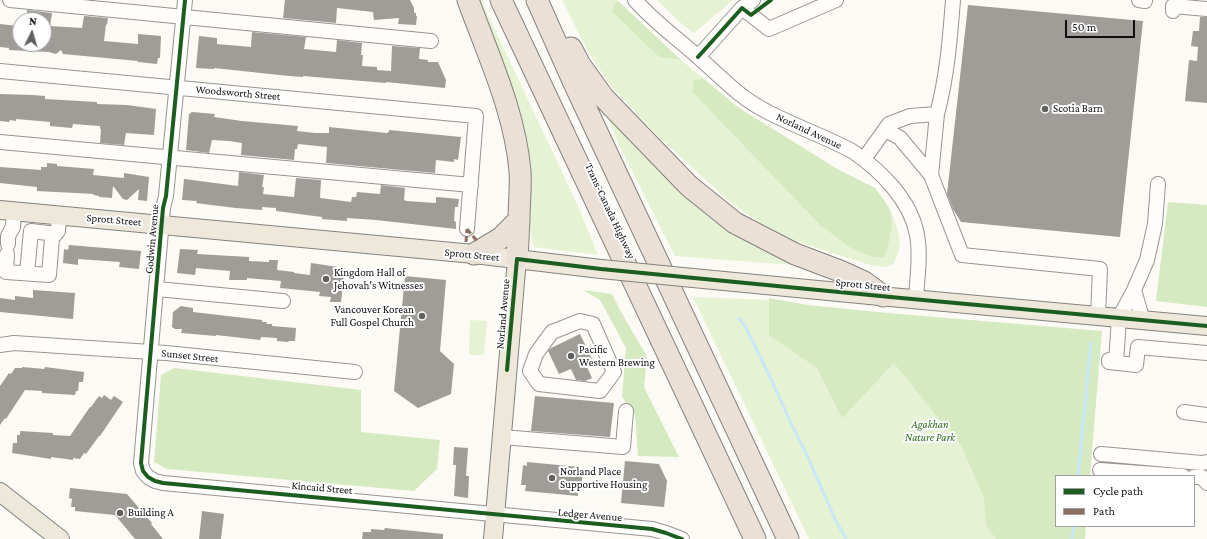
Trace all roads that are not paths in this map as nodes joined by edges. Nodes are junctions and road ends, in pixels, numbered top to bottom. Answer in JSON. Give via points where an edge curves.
{"nodes":[{"id":1,"x":10,"y":0,"type":"edge"},
{"id":2,"x":185,"y":0,"type":"edge"},
{"id":3,"x":468,"y":0,"type":"edge"},
{"id":4,"x":501,"y":0,"type":"edge"},
{"id":5,"x":538,"y":0,"type":"edge"},
{"id":6,"x":635,"y":0,"type":"edge"},
{"id":7,"x":836,"y":0,"type":"edge"},
{"id":8,"x":953,"y":0,"type":"edge"},
{"id":9,"x":748,"y":4,"type":"edge"},
{"id":10,"x":1207,"y":9,"type":"edge"},
{"id":11,"x":1173,"y":11,"type":"dead end"},
{"id":12,"x":183,"y":16,"type":"junction"},
{"id":13,"x":431,"y":41,"type":"dead end"},
{"id":14,"x":698,"y":57,"type":"junction"},
{"id":15,"x":0,"y":71,"type":"edge"},
{"id":16,"x":175,"y":87,"type":"junction"},
{"id":17,"x":937,"y":114,"type":"junction"},
{"id":18,"x":886,"y":130,"type":"junction"},
{"id":19,"x":0,"y":142,"type":"edge"},
{"id":20,"x":169,"y":158,"type":"junction"},
{"id":21,"x":864,"y":159,"type":"junction"},
{"id":22,"x":931,"y":175,"type":"junction"},
{"id":23,"x":1158,"y":184,"type":"dead end"},
{"id":24,"x":471,"y":185,"type":"junction"},
{"id":25,"x":7,"y":210,"type":"edge"},
{"id":26,"x":59,"y":215,"type":"junction"},
{"id":27,"x":519,"y":220,"type":"junction"},
{"id":28,"x":162,"y":225,"type":"junction"},
{"id":29,"x":467,"y":229,"type":"dead end"},
{"id":30,"x":56,"y":234,"type":"junction"},
{"id":31,"x":6,"y":240,"type":"edge"},
{"id":32,"x":474,"y":254,"type":"junction"},
{"id":33,"x":517,"y":259,"type":"junction"},
{"id":34,"x":27,"y":274,"type":"junction"},
{"id":35,"x":157,"y":289,"type":"junction"},
{"id":36,"x":1134,"y":290,"type":"junction"},
{"id":37,"x":883,"y":296,"type":"junction"},
{"id":38,"x":916,"y":300,"type":"junction"},
{"id":39,"x":283,"y":301,"type":"dead end"},
{"id":40,"x":1110,"y":317,"type":"junction"},
{"id":41,"x":1143,"y":321,"type":"junction"},
{"id":42,"x":1207,"y":326,"type":"edge"},
{"id":43,"x":0,"y":344,"type":"edge"},
{"id":44,"x":151,"y":352,"type":"junction"},
{"id":45,"x":1207,"y":353,"type":"edge"},
{"id":46,"x":507,"y":370,"type":"junction"},
{"id":47,"x":530,"y":371,"type":"junction"},
{"id":48,"x":355,"y":372,"type":"dead end"},
{"id":49,"x":626,"y":410,"type":"dead end"},
{"id":50,"x":1184,"y":412,"type":"dead end"},
{"id":51,"x":1207,"y":415,"type":"edge"},
{"id":52,"x":502,"y":436,"type":"junction"},
{"id":53,"x":1102,"y":454,"type":"dead end"},
{"id":54,"x":1126,"y":456,"type":"junction"},
{"id":55,"x":1179,"y":461,"type":"junction"},
{"id":56,"x":1207,"y":462,"type":"edge"},
{"id":57,"x":1100,"y":470,"type":"dead end"},
{"id":58,"x":1124,"y":472,"type":"junction"},
{"id":59,"x":1164,"y":475,"type":"edge"},
{"id":60,"x":1178,"y":475,"type":"edge"},
{"id":61,"x":148,"y":477,"type":"joint"},
{"id":62,"x":1195,"y":477,"type":"edge"},
{"id":63,"x":1207,"y":483,"type":"edge"},
{"id":64,"x":0,"y":492,"type":"edge"},
{"id":65,"x":495,"y":515,"type":"junction"},
{"id":66,"x":60,"y":539,"type":"edge"},
{"id":67,"x":493,"y":539,"type":"edge"},
{"id":68,"x":682,"y":539,"type":"edge"},
{"id":69,"x":755,"y":539,"type":"edge"},
{"id":70,"x":788,"y":539,"type":"edge"}],
"edges":[{"from":1,"to":12,"type":"street"},
{"from":2,"to":12,"type":"street","name":"Godwin Avenue"},
{"from":3,"to":27,"type":"highway","via":[[511,122],[520,171]]},
{"from":4,"to":69,"type":"highway","name":"Trans-Canada Highway"},
{"from":5,"to":37,"type":"highway","via":[[603,97],[689,186],[735,223],[795,254],[864,282]]},
{"from":5,"to":70,"type":"highway","name":"Trans-Canada Highway","via":[[584,104]]},
{"from":6,"to":14,"type":"street","name":"Norland Avenue"},
{"from":7,"to":9,"type":"street","via":[[769,29]]},
{"from":8,"to":17,"type":"street","via":[[947,64]]},
{"from":9,"to":14,"type":"street"},
{"from":10,"to":11,"type":"street","via":[[1173,6]]},
{"from":12,"to":13,"type":"street"},
{"from":12,"to":16,"type":"street","name":"Godwin Avenue"},
{"from":14,"to":21,"type":"street","name":"Norland Avenue","via":[[729,86],[766,111],[839,144]]},
{"from":15,"to":16,"type":"street","name":"Woodsworth Street"},
{"from":16,"to":20,"type":"street","name":"Godwin Avenue"},
{"from":16,"to":24,"type":"street","name":"Woodsworth Street","via":[[476,116]]},
{"from":17,"to":18,"type":"street","via":[[910,116],[889,124]]},
{"from":17,"to":22,"type":"street"},
{"from":18,"to":21,"type":"street"},
{"from":18,"to":22,"type":"street","via":[[900,138]]},
{"from":19,"to":20,"type":"street"},
{"from":20,"to":24,"type":"street"},
{"from":20,"to":28,"type":"street","name":"Godwin Avenue"},
{"from":21,"to":38,"type":"street","name":"Norland Avenue","via":[[893,190],[906,207],[913,222],[918,244]]},
{"from":22,"to":40,"type":"street","via":[[962,255],[1100,269]]},
{"from":23,"to":36,"type":"street","via":[[1155,224],[1147,260]]},
{"from":24,"to":29,"type":"street"},
{"from":25,"to":26,"type":"main road","name":"Sprott Street"},
{"from":25,"to":31,"type":"street"},
{"from":26,"to":28,"type":"main road","name":"Sprott Street"},
{"from":26,"to":30,"type":"street"},
{"from":27,"to":32,"type":"highway","via":[[500,238]]},
{"from":27,"to":33,"type":"highway"},
{"from":28,"to":32,"type":"main road","name":"Sprott Street"},
{"from":28,"to":35,"type":"street","name":"Godwin Avenue"},
{"from":30,"to":34,"type":"street","via":[[52,238],[49,275]]},
{"from":30,"to":34,"type":"street","via":[[30,232]]},
{"from":31,"to":34,"type":"street","via":[[6,272]]},
{"from":32,"to":33,"type":"main road","name":"Sprott Street"},
{"from":33,"to":37,"type":"main road","name":"Sprott Street","bridge":true},
{"from":33,"to":46,"type":"main road","name":"Norland Avenue"},
{"from":35,"to":39,"type":"street"},
{"from":35,"to":44,"type":"street","name":"Godwin Avenue"},
{"from":36,"to":40,"type":"street"},
{"from":36,"to":41,"type":"street"},
{"from":37,"to":38,"type":"main road","name":"Sprott Street"},
{"from":38,"to":40,"type":"main road","name":"Sprott Street"},
{"from":40,"to":41,"type":"main road","name":"Sprott Street"},
{"from":40,"to":45,"type":"street","via":[[1112,362],[1136,365],[1138,347]]},
{"from":41,"to":42,"type":"main road","name":"Sprott Street"},
{"from":43,"to":44,"type":"street","name":"Sunset Street"},
{"from":44,"to":48,"type":"street","name":"Sunset Street"},
{"from":44,"to":61,"type":"street","name":"Godwin Avenue","via":[[141,459],[141,468]]},
{"from":46,"to":47,"type":"street"},
{"from":46,"to":52,"type":"main road","name":"Norland Avenue"},
{"from":47,"to":47,"type":"street","via":[[539,384],[600,391],[614,372],[593,324],[580,321],[552,332],[536,354]]},
{"from":49,"to":52,"type":"street","via":[[623,447]]},
{"from":50,"to":51,"type":"street"},
{"from":52,"to":65,"type":"main road","name":"Norland Avenue"},
{"from":53,"to":54,"type":"street"},
{"from":54,"to":55,"type":"street"},
{"from":54,"to":58,"type":"street"},
{"from":55,"to":56,"type":"street"},
{"from":55,"to":60,"type":"street"},
{"from":57,"to":58,"type":"street"},
{"from":58,"to":59,"type":"street"},
{"from":61,"to":65,"type":"street","name":"Kincaid Street","via":[[164,483]]},
{"from":62,"to":63,"type":"street","via":[[1202,477]]},
{"from":64,"to":66,"type":"main road"},
{"from":65,"to":67,"type":"main road","name":"Norland Avenue"},
{"from":65,"to":68,"type":"street","name":"Ledger Avenue","via":[[652,529]]}]}
